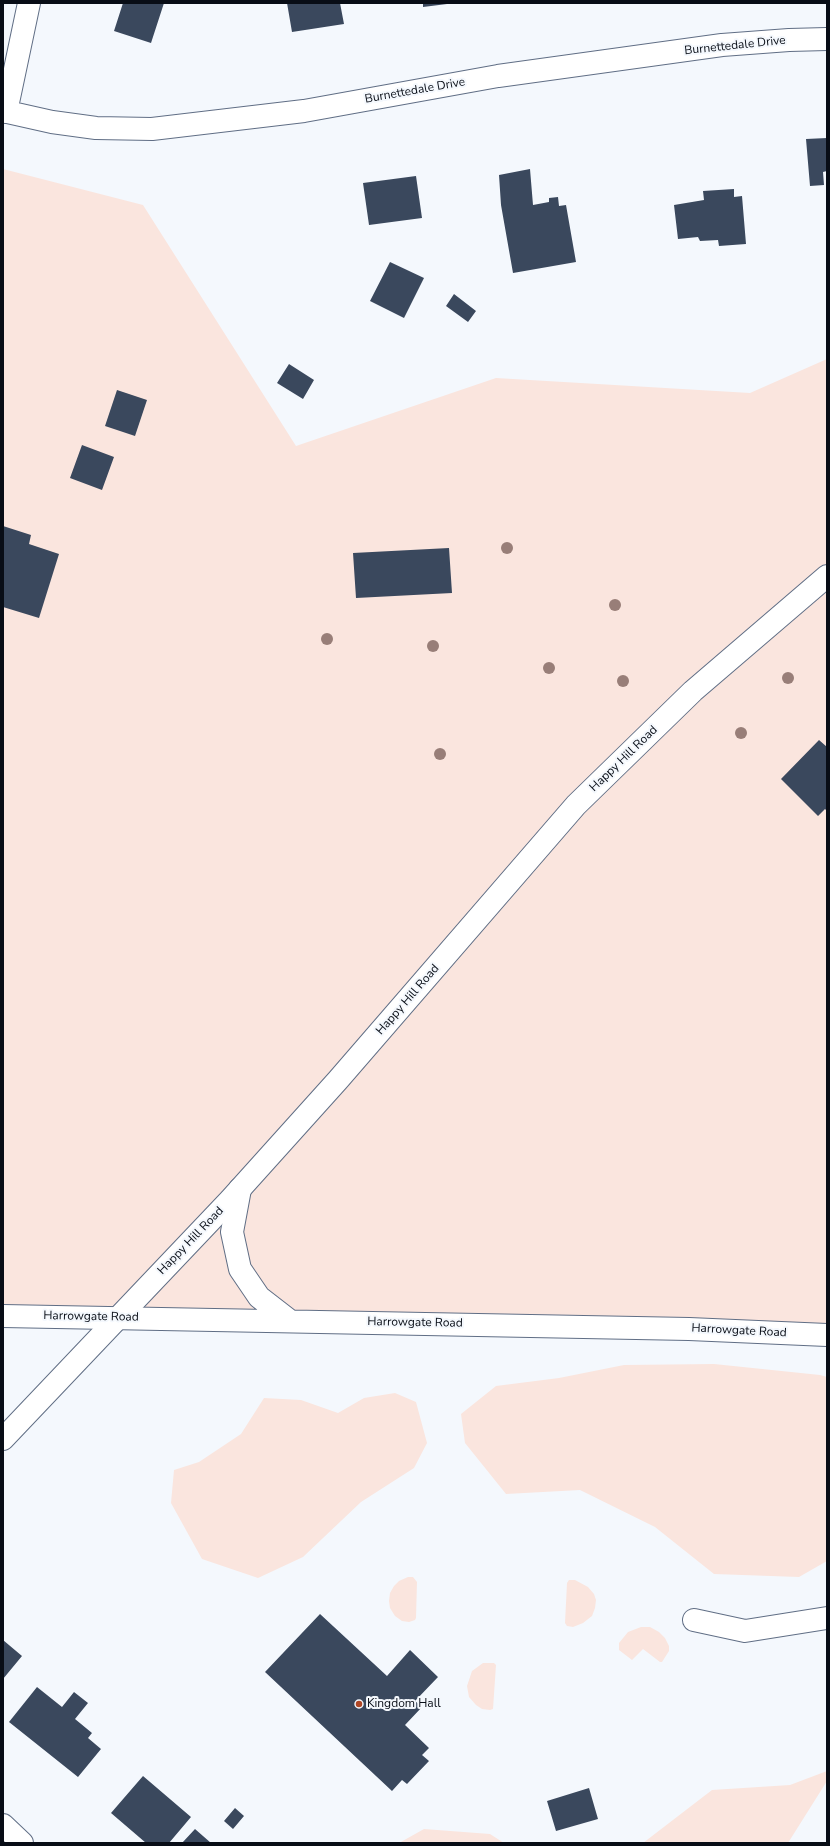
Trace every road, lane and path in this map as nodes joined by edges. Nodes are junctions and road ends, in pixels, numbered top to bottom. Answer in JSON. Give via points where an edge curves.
{"nodes":[{"id":1,"x":29,"y":3,"type":"edge"},
{"id":2,"x":827,"y":39,"type":"edge"},
{"id":3,"x":5,"y":111,"type":"edge"},
{"id":4,"x":827,"y":576,"type":"edge"},
{"id":5,"x":240,"y":1189,"type":"junction"},
{"id":6,"x":3,"y":1316,"type":"edge"},
{"id":7,"x":118,"y":1318,"type":"junction"},
{"id":8,"x":290,"y":1321,"type":"junction"},
{"id":9,"x":827,"y":1335,"type":"edge"},
{"id":10,"x":3,"y":1439,"type":"edge"},
{"id":11,"x":827,"y":1618,"type":"edge"},
{"id":12,"x":694,"y":1620,"type":"dead end"},
{"id":13,"x":3,"y":1825,"type":"edge"},
{"id":14,"x":22,"y":1843,"type":"edge"}],
"edges":[{"from":1,"to":3,"type":"street"},
{"from":2,"to":3,"type":"street","name":"Burnettedale Drive","via":[[722,45],[498,76],[304,111],[152,129],[96,128],[52,122]]},
{"from":4,"to":5,"type":"street","name":"Happy Hill Road","via":[[693,691],[576,805]]},
{"from":5,"to":7,"type":"street","name":"Happy Hill Road"},
{"from":5,"to":8,"type":"street","via":[[232,1232],[240,1269],[260,1297]]},
{"from":6,"to":7,"type":"street","name":"Harrowgate Road"},
{"from":7,"to":8,"type":"street","name":"Harrowgate Road"},
{"from":7,"to":10,"type":"street","name":"Happy Hill Road"},
{"from":8,"to":9,"type":"street","name":"Harrowgate Road","via":[[689,1329]]},
{"from":11,"to":12,"type":"street","via":[[745,1631]]},
{"from":13,"to":14,"type":"street"}]}
